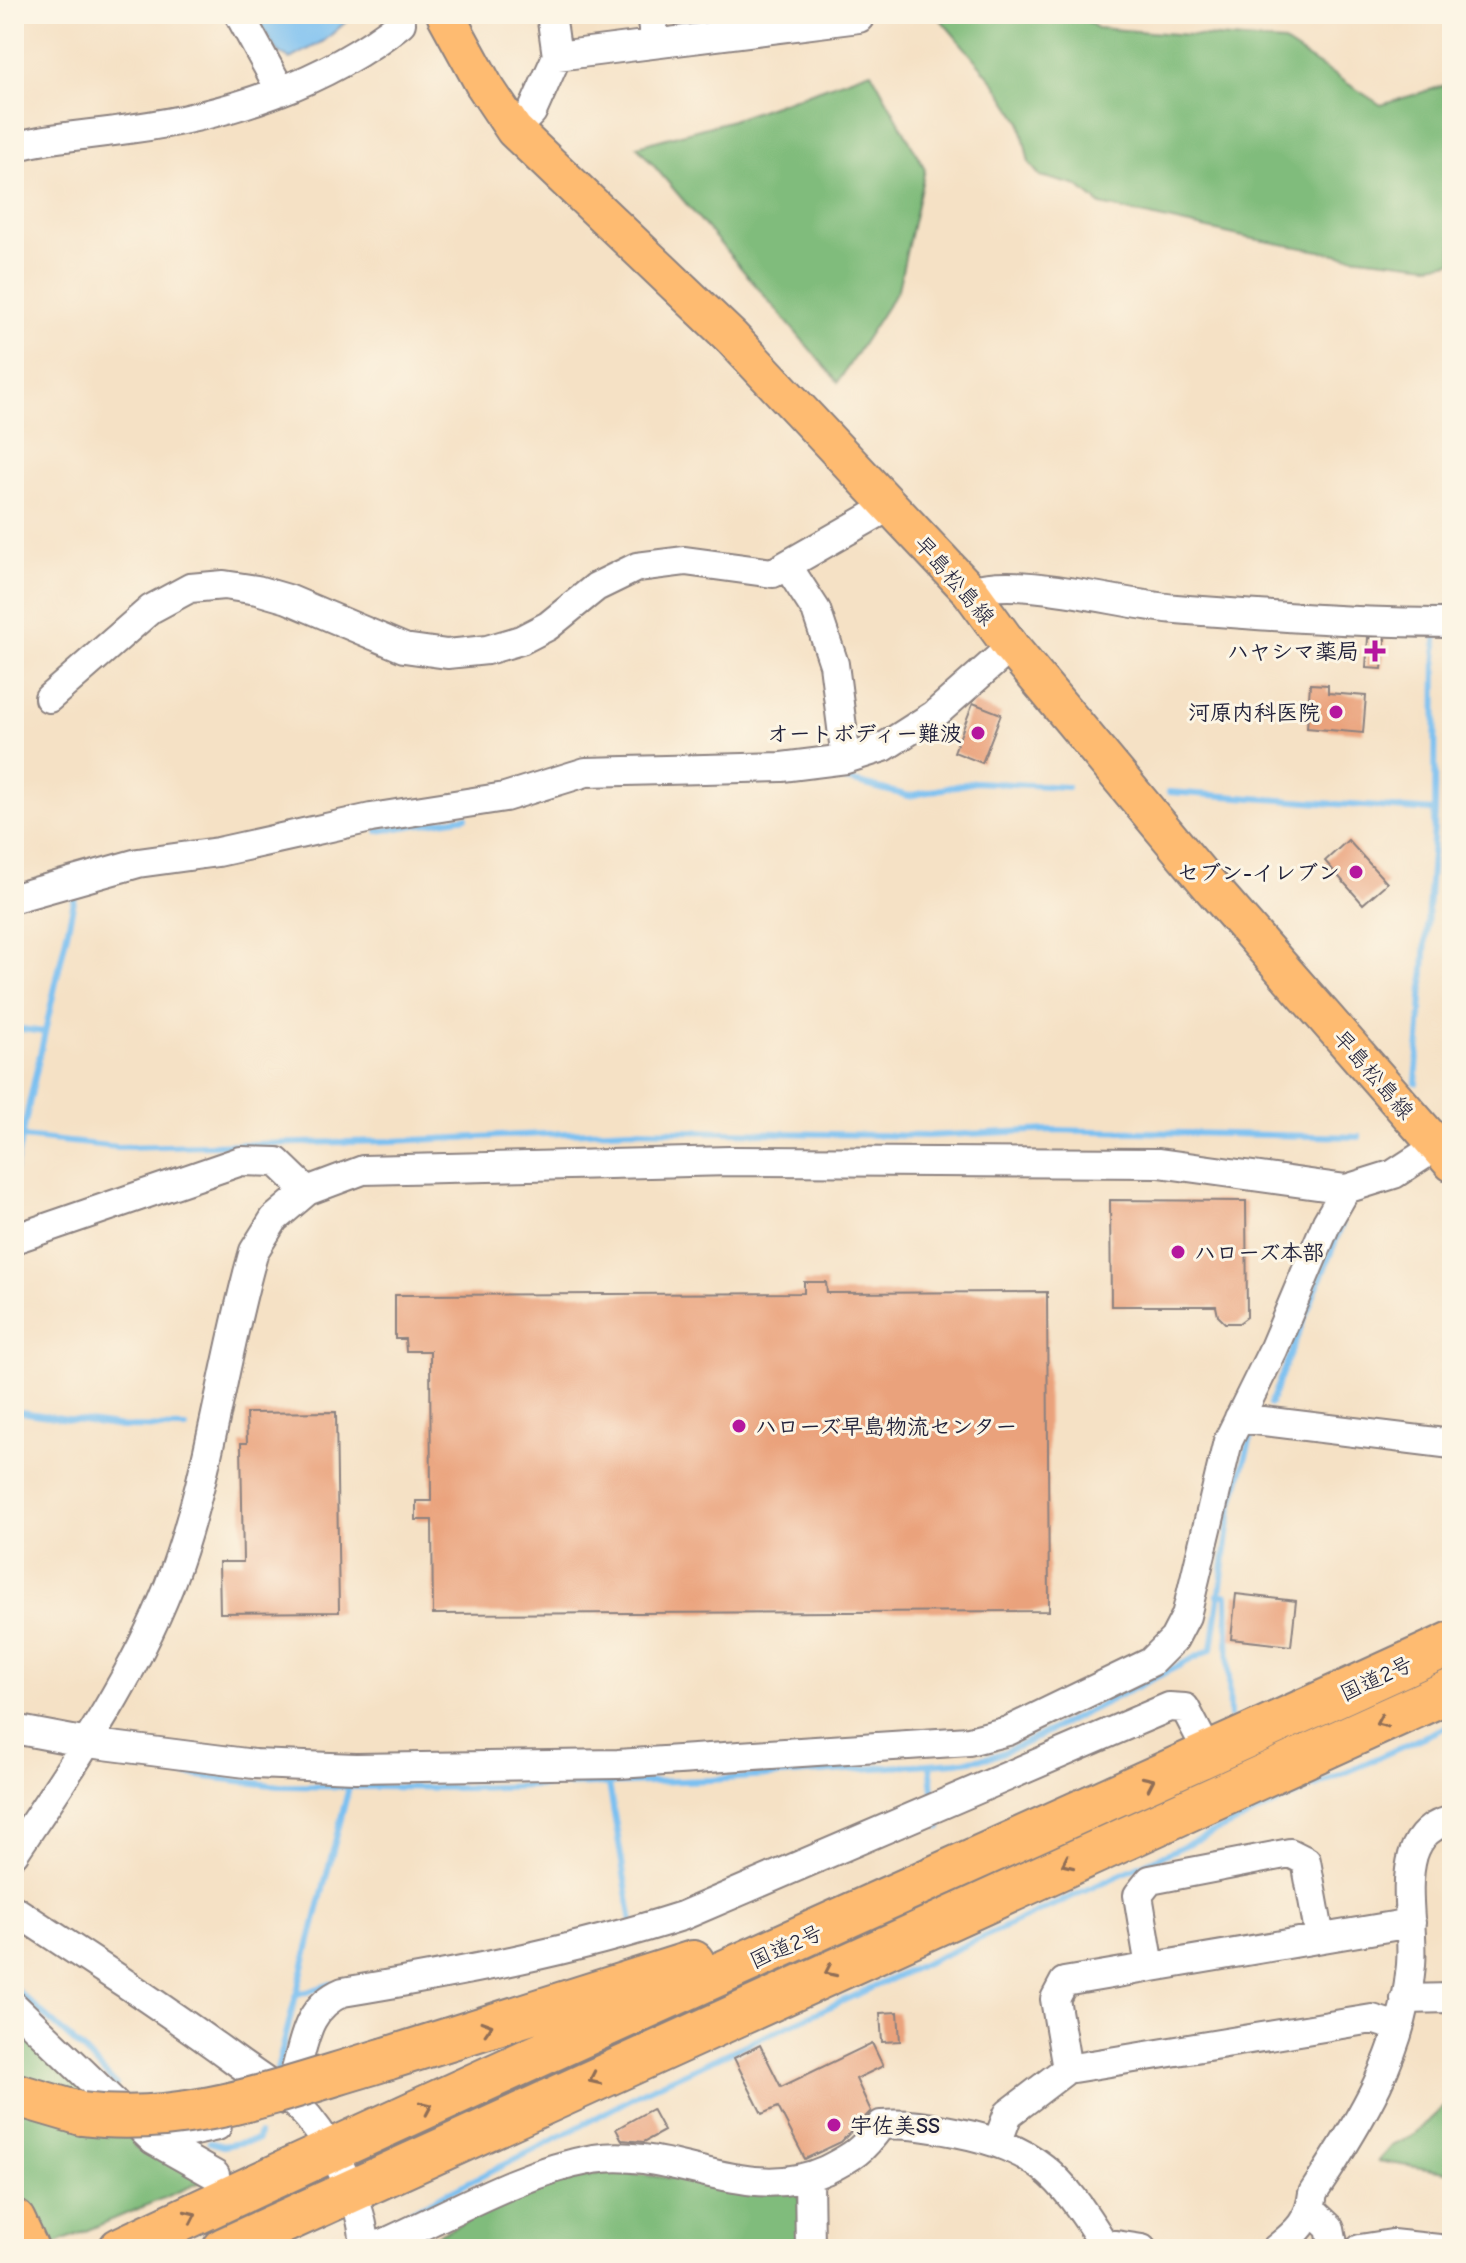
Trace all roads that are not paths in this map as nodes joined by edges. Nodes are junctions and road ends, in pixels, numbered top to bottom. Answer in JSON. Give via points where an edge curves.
{"nodes":[{"id":1,"x":239,"y":14,"type":"edge"},
{"id":2,"x":445,"y":14,"type":"edge"},
{"id":3,"x":551,"y":14,"type":"edge"},
{"id":4,"x":651,"y":14,"type":"edge"},
{"id":5,"x":858,"y":14,"type":"edge"},
{"id":6,"x":401,"y":23,"type":"dead end"},
{"id":7,"x":756,"y":23,"type":"edge"},
{"id":8,"x":655,"y":43,"type":"junction"},
{"id":9,"x":557,"y":56,"type":"junction"},
{"id":10,"x":281,"y":91,"type":"junction"},
{"id":11,"x":514,"y":130,"type":"junction"},
{"id":12,"x":14,"y":147,"type":"edge"},
{"id":13,"x":890,"y":506,"type":"junction"},
{"id":14,"x":788,"y":567,"type":"junction"},
{"id":15,"x":970,"y":591,"type":"junction"},
{"id":16,"x":1452,"y":623,"type":"edge"},
{"id":17,"x":1011,"y":647,"type":"junction"},
{"id":18,"x":49,"y":698,"type":"dead end"},
{"id":19,"x":846,"y":759,"type":"junction"},
{"id":20,"x":14,"y":898,"type":"edge"},
{"id":21,"x":1445,"y":1154,"type":"edge"},
{"id":22,"x":1346,"y":1189,"type":"junction"},
{"id":23,"x":307,"y":1191,"type":"junction"},
{"id":24,"x":14,"y":1239,"type":"edge"},
{"id":25,"x":1239,"y":1418,"type":"junction"},
{"id":26,"x":1452,"y":1444,"type":"edge"},
{"id":27,"x":1452,"y":1643,"type":"edge"},
{"id":28,"x":1452,"y":1690,"type":"edge"},
{"id":29,"x":14,"y":1729,"type":"edge"},
{"id":30,"x":88,"y":1743,"type":"junction"},
{"id":31,"x":1209,"y":1754,"type":"junction"},
{"id":32,"x":1106,"y":1802,"type":"junction"},
{"id":33,"x":1452,"y":1821,"type":"edge"},
{"id":34,"x":14,"y":1853,"type":"edge"},
{"id":35,"x":14,"y":1910,"type":"edge"},
{"id":36,"x":1411,"y":1923,"type":"junction"},
{"id":37,"x":1320,"y":1938,"type":"junction"},
{"id":38,"x":1150,"y":1967,"type":"junction"},
{"id":39,"x":1452,"y":1998,"type":"edge"},
{"id":40,"x":1405,"y":1999,"type":"junction"},
{"id":41,"x":14,"y":2006,"type":"edge"},
{"id":42,"x":1398,"y":2027,"type":"junction"},
{"id":43,"x":1067,"y":2069,"type":"junction"},
{"id":44,"x":14,"y":2094,"type":"edge"},
{"id":45,"x":287,"y":2099,"type":"junction"},
{"id":46,"x":153,"y":2140,"type":"junction"},
{"id":47,"x":998,"y":2141,"type":"junction"},
{"id":48,"x":331,"y":2150,"type":"junction"},
{"id":49,"x":215,"y":2175,"type":"dead end"},
{"id":50,"x":809,"y":2177,"type":"junction"},
{"id":51,"x":1311,"y":2210,"type":"junction"},
{"id":52,"x":279,"y":2225,"type":"junction"},
{"id":53,"x":361,"y":2231,"type":"edge"},
{"id":54,"x":1099,"y":2246,"type":"edge"},
{"id":55,"x":120,"y":2249,"type":"edge"},
{"id":56,"x":224,"y":2249,"type":"edge"},
{"id":57,"x":241,"y":2249,"type":"edge"},
{"id":58,"x":810,"y":2249,"type":"edge"},
{"id":59,"x":1142,"y":2249,"type":"edge"},
{"id":60,"x":1276,"y":2249,"type":"edge"},
{"id":61,"x":1334,"y":2249,"type":"edge"},
{"id":62,"x":1360,"y":2249,"type":"edge"},
{"id":63,"x":1439,"y":2249,"type":"edge"}],
"edges":[{"from":1,"to":10,"type":"street"},
{"from":2,"to":11,"type":"main road","name":"早島松島線"},
{"from":3,"to":9,"type":"street"},
{"from":4,"to":8,"type":"street"},
{"from":5,"to":7,"type":"street","via":[[859,18]]},
{"from":6,"to":10,"type":"street","via":[[332,70]]},
{"from":7,"to":8,"type":"street"},
{"from":8,"to":9,"type":"street"},
{"from":9,"to":11,"type":"street","via":[[532,112]]},
{"from":10,"to":12,"type":"street","via":[[130,129],[56,136]]},
{"from":11,"to":13,"type":"main road","name":"早島松島線","via":[[731,337]]},
{"from":13,"to":14,"type":"street"},
{"from":13,"to":15,"type":"main road","name":"早島松島線"},
{"from":14,"to":18,"type":"street","via":[[773,573],[685,561],[637,567],[596,587],[548,626],[521,640],[447,654],[404,648],[257,590],[224,585],[190,588],[151,609]]},
{"from":14,"to":19,"type":"street","via":[[816,610],[834,664]]},
{"from":15,"to":16,"type":"street","via":[[989,585],[1173,609]]},
{"from":15,"to":17,"type":"main road","name":"早島松島線"},
{"from":17,"to":19,"type":"street","via":[[934,715],[884,747]]},
{"from":17,"to":21,"type":"main road","name":"早島松島線","via":[[1211,887]]},
{"from":19,"to":20,"type":"street","via":[[782,767],[586,772],[505,797],[138,863]]},
{"from":21,"to":22,"type":"street"},
{"from":22,"to":23,"type":"street","via":[[1159,1163],[730,1161],[363,1170]]},
{"from":22,"to":25,"type":"street"},
{"from":23,"to":24,"type":"street","via":[[277,1162],[241,1161]]},
{"from":23,"to":30,"type":"street","via":[[274,1219],[254,1251],[191,1517],[169,1587]]},
{"from":25,"to":26,"type":"street"},
{"from":25,"to":30,"type":"street","via":[[1228,1441],[1186,1616],[1174,1639],[1151,1662],[1008,1731],[969,1741],[618,1764],[372,1768],[254,1764]]},
{"from":27,"to":31,"type":"highway","name":"国道2号"},
{"from":28,"to":53,"type":"highway","name":"国道2号","one_way":true},
{"from":29,"to":30,"type":"street"},
{"from":30,"to":34,"type":"street"},
{"from":32,"to":31,"type":"highway","name":"国道2号","one_way":true},
{"from":31,"to":45,"type":"street","via":[[1185,1708],[1169,1707],[682,1916],[585,1946],[343,1992],[313,2013]]},
{"from":44,"to":32,"type":"highway","one_way":true,"bridge":true,"via":[[82,2114],[153,2118],[201,2112],[741,1946],[988,1844]]},
{"from":48,"to":32,"type":"highway","name":"国道2号","one_way":true},
{"from":33,"to":36,"type":"street","via":[[1429,1829],[1414,1853]]},
{"from":35,"to":45,"type":"street","via":[[189,2026]]},
{"from":36,"to":37,"type":"street"},
{"from":36,"to":40,"type":"street"},
{"from":37,"to":38,"type":"street"},
{"from":37,"to":38,"type":"street","via":[[1306,1861],[1290,1853],[1150,1880],[1138,1895]]},
{"from":38,"to":43,"type":"street","via":[[1064,1982],[1055,1999]]},
{"from":39,"to":40,"type":"street"},
{"from":40,"to":42,"type":"street"},
{"from":41,"to":46,"type":"street"},
{"from":42,"to":43,"type":"street","via":[[1372,2019]]},
{"from":42,"to":51,"type":"street","via":[[1380,2085],[1313,2193]]},
{"from":43,"to":47,"type":"street","via":[[1008,2114]]},
{"from":45,"to":46,"type":"street","via":[[258,2117]]},
{"from":45,"to":48,"type":"street","via":[[307,2116]]},
{"from":46,"to":49,"type":"street"},
{"from":47,"to":50,"type":"street","via":[[907,2123],[881,2125],[861,2153]]},
{"from":47,"to":54,"type":"street","via":[[1025,2152],[1060,2181]]},
{"from":48,"to":53,"type":"street"},
{"from":55,"to":48,"type":"highway","name":"国道2号","one_way":true},
{"from":50,"to":53,"type":"street","via":[[743,2182],[636,2160],[596,2159],[521,2182],[385,2243]]},
{"from":50,"to":58,"type":"street"},
{"from":51,"to":60,"type":"street","via":[[1301,2229]]},
{"from":51,"to":61,"type":"street","via":[[1330,2228]]},
{"from":52,"to":53,"type":"highway","name":"国道2号"},
{"from":52,"to":56,"type":"highway","name":"国道2号"},
{"from":52,"to":57,"type":"highway"},
{"from":54,"to":59,"type":"street"},
{"from":62,"to":63,"type":"street","via":[[1392,2244]]}]}
